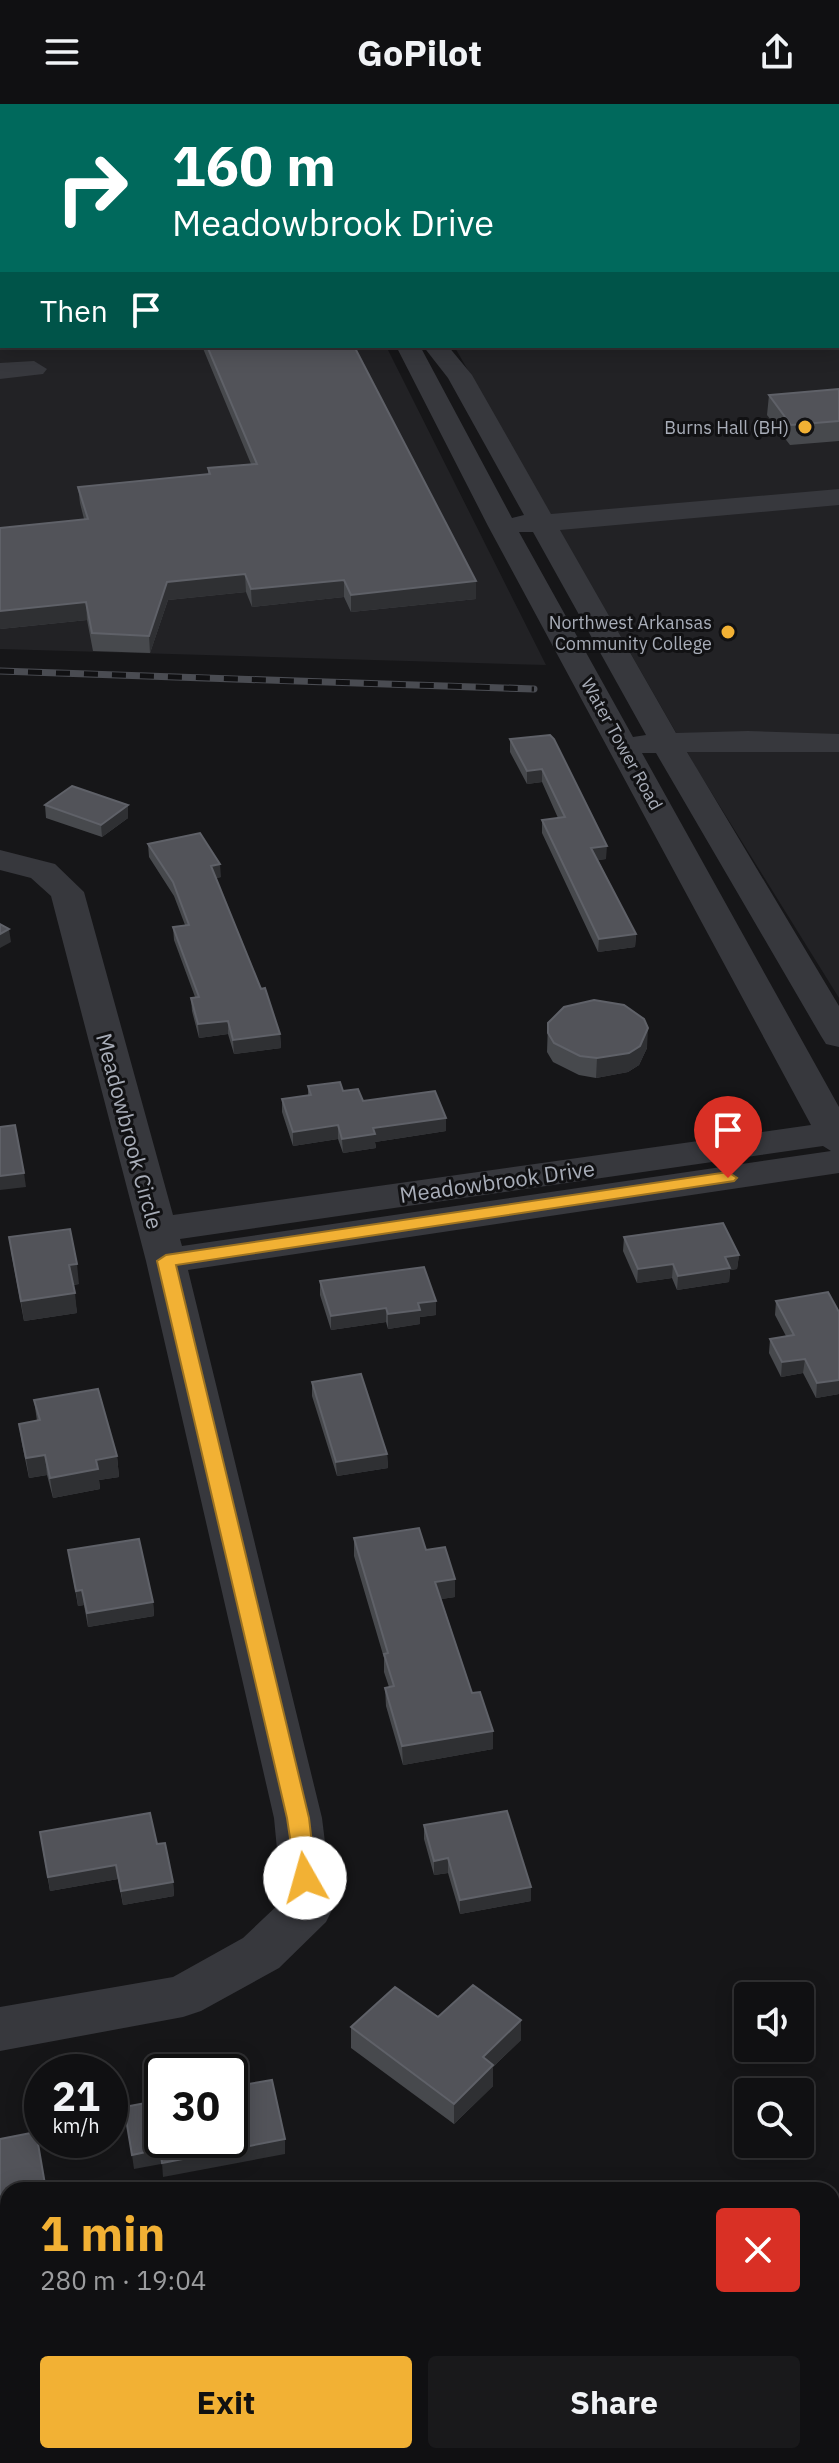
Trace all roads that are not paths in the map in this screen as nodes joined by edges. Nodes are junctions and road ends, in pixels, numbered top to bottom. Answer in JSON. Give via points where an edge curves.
{"nodes":[{"id":1,"x":409,"y":348,"type":"edge"},
{"id":2,"x":437,"y":348,"type":"edge"},
{"id":3,"x":34,"y":369,"type":"dead end"},
{"id":4,"x":0,"y":371,"type":"edge"},
{"id":5,"x":839,"y":497,"type":"edge"},
{"id":6,"x":543,"y":522,"type":"junction"},
{"id":7,"x":502,"y":526,"type":"junction"},
{"id":8,"x":666,"y":743,"type":"junction"},
{"id":9,"x":839,"y":743,"type":"edge"},
{"id":10,"x":623,"y":745,"type":"junction"},
{"id":11,"x":0,"y":860,"type":"edge"},
{"id":12,"x":839,"y":1036,"type":"edge"},
{"id":13,"x":838,"y":1142,"type":"edge"},
{"id":14,"x":161,"y":1246,"type":"junction"},
{"id":15,"x":0,"y":2029,"type":"edge"}],
"edges":[{"from":1,"to":7,"type":"street","name":"Water Tower Road"},
{"from":2,"to":6,"type":"street","name":"Water Tower Road","via":[[459,375]]},
{"from":3,"to":4,"type":"street"},
{"from":5,"to":6,"type":"street"},
{"from":6,"to":7,"type":"street"},
{"from":6,"to":8,"type":"street","name":"Water Tower Road"},
{"from":7,"to":10,"type":"street","name":"Water Tower Road"},
{"from":8,"to":9,"type":"street"},
{"from":8,"to":10,"type":"street"},
{"from":8,"to":12,"type":"street","name":"Water Tower Road"},
{"from":10,"to":13,"type":"street","name":"Water Tower Road"},
{"from":11,"to":14,"type":"street","name":"Meadowbrook Circle","via":[[43,871],[67,892]]},
{"from":13,"to":14,"type":"street","name":"Meadowbrook Drive"},
{"from":14,"to":15,"type":"street","name":"Meadowbrook Circle","via":[[298,1818],[308,1908],[261,1953],[183,1996]]}]}
